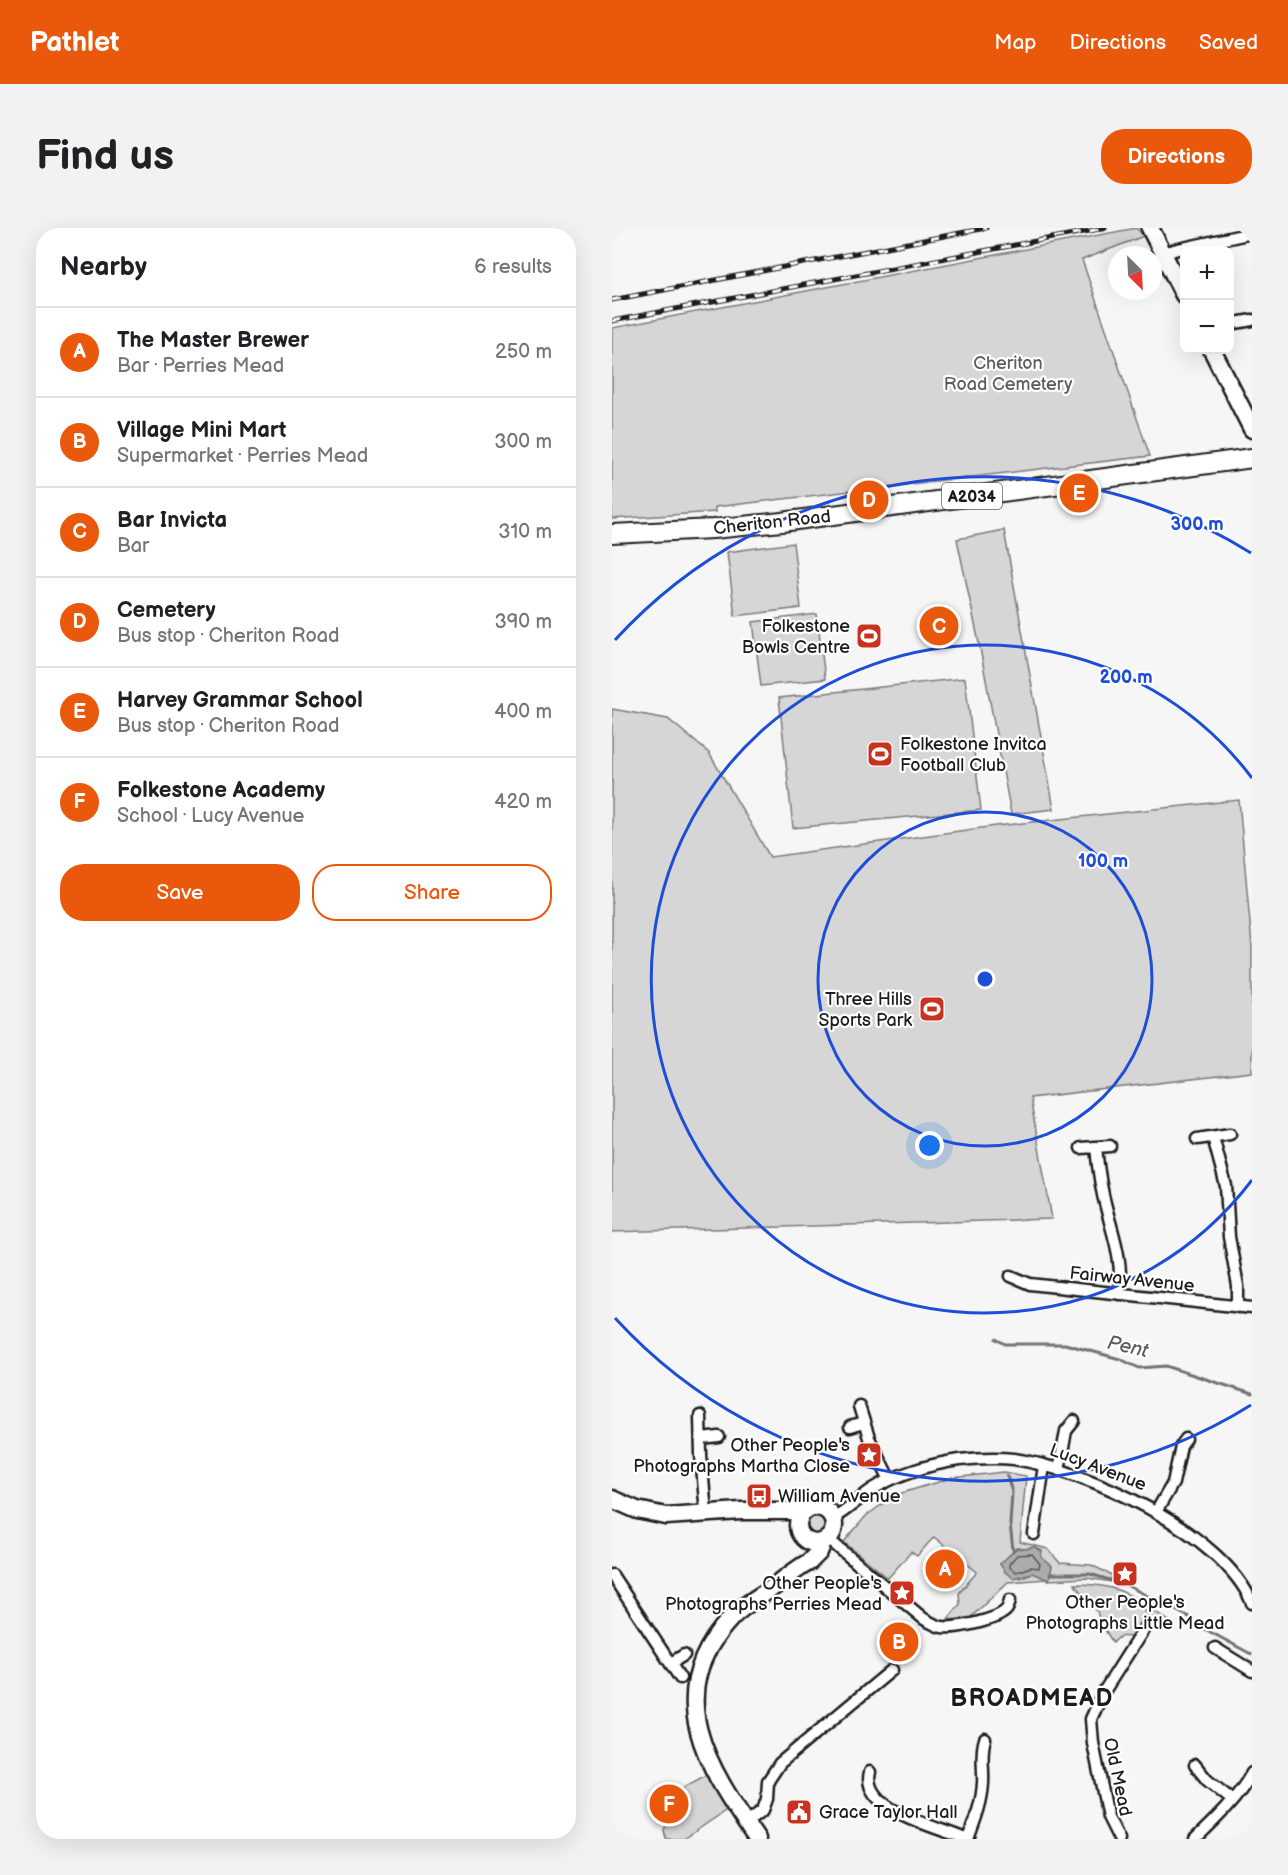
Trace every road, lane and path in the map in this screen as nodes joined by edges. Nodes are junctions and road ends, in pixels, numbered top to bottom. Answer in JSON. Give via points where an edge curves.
{"nodes":[{"id":1,"x":1150,"y":228,"type":"edge"},
{"id":2,"x":1252,"y":233,"type":"edge"},
{"id":3,"x":1164,"y":254,"type":"junction"},
{"id":4,"x":1180,"y":285,"type":"edge"},
{"id":5,"x":1252,"y":320,"type":"edge"},
{"id":6,"x":1234,"y":323,"type":"edge"},
{"id":7,"x":1214,"y":354,"type":"edge"},
{"id":8,"x":1252,"y":429,"type":"edge"},
{"id":9,"x":1252,"y":458,"type":"edge"},
{"id":10,"x":612,"y":534,"type":"edge"},
{"id":11,"x":1230,"y":1134,"type":"dead end"},
{"id":12,"x":1213,"y":1137,"type":"junction"},
{"id":13,"x":1197,"y":1139,"type":"dead end"},
{"id":14,"x":1110,"y":1146,"type":"dead end"},
{"id":15,"x":1096,"y":1147,"type":"junction"},
{"id":16,"x":1081,"y":1148,"type":"dead end"},
{"id":17,"x":1011,"y":1276,"type":"dead end"},
{"id":18,"x":1119,"y":1294,"type":"junction"},
{"id":19,"x":1238,"y":1307,"type":"junction"},
{"id":20,"x":1252,"y":1308,"type":"edge"},
{"id":21,"x":860,"y":1406,"type":"dead end"},
{"id":22,"x":700,"y":1416,"type":"dead end"},
{"id":23,"x":1074,"y":1421,"type":"dead end"},
{"id":24,"x":863,"y":1423,"type":"junction"},
{"id":25,"x":850,"y":1427,"type":"dead end"},
{"id":26,"x":718,"y":1437,"type":"dead end"},
{"id":27,"x":1186,"y":1438,"type":"dead end"},
{"id":28,"x":702,"y":1439,"type":"junction"},
{"id":29,"x":1044,"y":1466,"type":"junction"},
{"id":30,"x":1059,"y":1470,"type":"junction"},
{"id":31,"x":890,"y":1480,"type":"junction"},
{"id":32,"x":612,"y":1500,"type":"edge"},
{"id":33,"x":804,"y":1511,"type":"junction"},
{"id":34,"x":785,"y":1512,"type":"junction"},
{"id":35,"x":1156,"y":1512,"type":"junction"},
{"id":36,"x":706,"y":1514,"type":"junction"},
{"id":37,"x":833,"y":1518,"type":"junction"},
{"id":38,"x":801,"y":1534,"type":"junction"},
{"id":39,"x":1034,"y":1534,"type":"dead end"},
{"id":40,"x":825,"y":1541,"type":"junction"},
{"id":41,"x":804,"y":1564,"type":"junction"},
{"id":42,"x":612,"y":1575,"type":"edge"},
{"id":43,"x":1251,"y":1599,"type":"edge"},
{"id":44,"x":1010,"y":1600,"type":"dead end"},
{"id":45,"x":1145,"y":1627,"type":"dead end"},
{"id":46,"x":1215,"y":1648,"type":"dead end"},
{"id":47,"x":684,"y":1655,"type":"dead end"},
{"id":48,"x":671,"y":1663,"type":"junction"},
{"id":49,"x":892,"y":1670,"type":"dead end"},
{"id":50,"x":1252,"y":1671,"type":"edge"},
{"id":51,"x":680,"y":1678,"type":"dead end"},
{"id":52,"x":985,"y":1739,"type":"dead end"},
{"id":53,"x":1195,"y":1765,"type":"dead end"},
{"id":54,"x":870,"y":1772,"type":"dead end"},
{"id":55,"x":1252,"y":1773,"type":"edge"},
{"id":56,"x":1232,"y":1800,"type":"junction"},
{"id":57,"x":747,"y":1823,"type":"junction"},
{"id":58,"x":757,"y":1839,"type":"edge"},
{"id":59,"x":967,"y":1839,"type":"edge"},
{"id":60,"x":1119,"y":1839,"type":"edge"},
{"id":61,"x":1195,"y":1839,"type":"edge"}],
"edges":[{"from":1,"to":3,"type":"street"},
{"from":2,"to":3,"type":"street"},
{"from":3,"to":4,"type":"street"},
{"from":5,"to":6,"type":"street"},
{"from":7,"to":8,"type":"street"},
{"from":9,"to":10,"type":"main road","name":"Cheriton Road","number":"A2034","via":[[794,520]]},
{"from":11,"to":12,"type":"street"},
{"from":12,"to":13,"type":"street"},
{"from":12,"to":19,"type":"street","via":[[1226,1186]]},
{"from":14,"to":15,"type":"street"},
{"from":15,"to":16,"type":"street"},
{"from":15,"to":18,"type":"street","via":[[1100,1184],[1118,1245]]},
{"from":17,"to":18,"type":"street","name":"Fairway Avenue","via":[[1030,1284]]},
{"from":18,"to":19,"type":"street","name":"Fairway Avenue"},
{"from":19,"to":20,"type":"street","name":"Fairway Avenue"},
{"from":21,"to":24,"type":"street"},
{"from":22,"to":28,"type":"street"},
{"from":23,"to":30,"type":"street","via":[[1066,1431]]},
{"from":24,"to":25,"type":"street"},
{"from":24,"to":31,"type":"street"},
{"from":26,"to":28,"type":"street"},
{"from":27,"to":35,"type":"street","via":[[1173,1483]]},
{"from":28,"to":36,"type":"street"},
{"from":29,"to":30,"type":"street","name":"Lucy Avenue"},
{"from":29,"to":31,"type":"street","name":"Lucy Avenue","via":[[982,1458],[936,1465]]},
{"from":29,"to":39,"type":"street"},
{"from":30,"to":35,"type":"street","name":"Lucy Avenue"},
{"from":31,"to":37,"type":"street","name":"Lucy Avenue"},
{"from":32,"to":36,"type":"street","via":[[660,1515]]},
{"from":33,"to":34,"type":"street"},
{"from":33,"to":37,"type":"street","via":[[820,1507]]},
{"from":33,"to":38,"type":"street","via":[[797,1522]]},
{"from":34,"to":36,"type":"street"},
{"from":34,"to":38,"type":"street"},
{"from":35,"to":43,"type":"street","name":"Lucy Avenue","via":[[1212,1553]]},
{"from":37,"to":40,"type":"street","via":[[834,1530]]},
{"from":38,"to":40,"type":"street","via":[[814,1544]]},
{"from":38,"to":41,"type":"street"},
{"from":40,"to":41,"type":"street"},
{"from":40,"to":44,"type":"street","via":[[924,1619],[943,1627],[964,1626],[996,1615],[1008,1608]]},
{"from":41,"to":57,"type":"street","via":[[731,1618],[707,1651],[698,1674],[693,1708],[702,1742]]},
{"from":42,"to":48,"type":"street"},
{"from":45,"to":60,"type":"street","name":"Old Mead","via":[[1126,1645],[1091,1719],[1108,1817]]},
{"from":46,"to":50,"type":"street"},
{"from":47,"to":48,"type":"street"},
{"from":48,"to":51,"type":"street"},
{"from":49,"to":57,"type":"street","via":[[780,1763],[768,1781],[763,1810]]},
{"from":52,"to":59,"type":"street","via":[[981,1751],[981,1799]]},
{"from":53,"to":56,"type":"street"},
{"from":54,"to":59,"type":"street","via":[[870,1787],[887,1806]]},
{"from":55,"to":56,"type":"street"},
{"from":56,"to":61,"type":"street"},
{"from":57,"to":58,"type":"street"}]}
